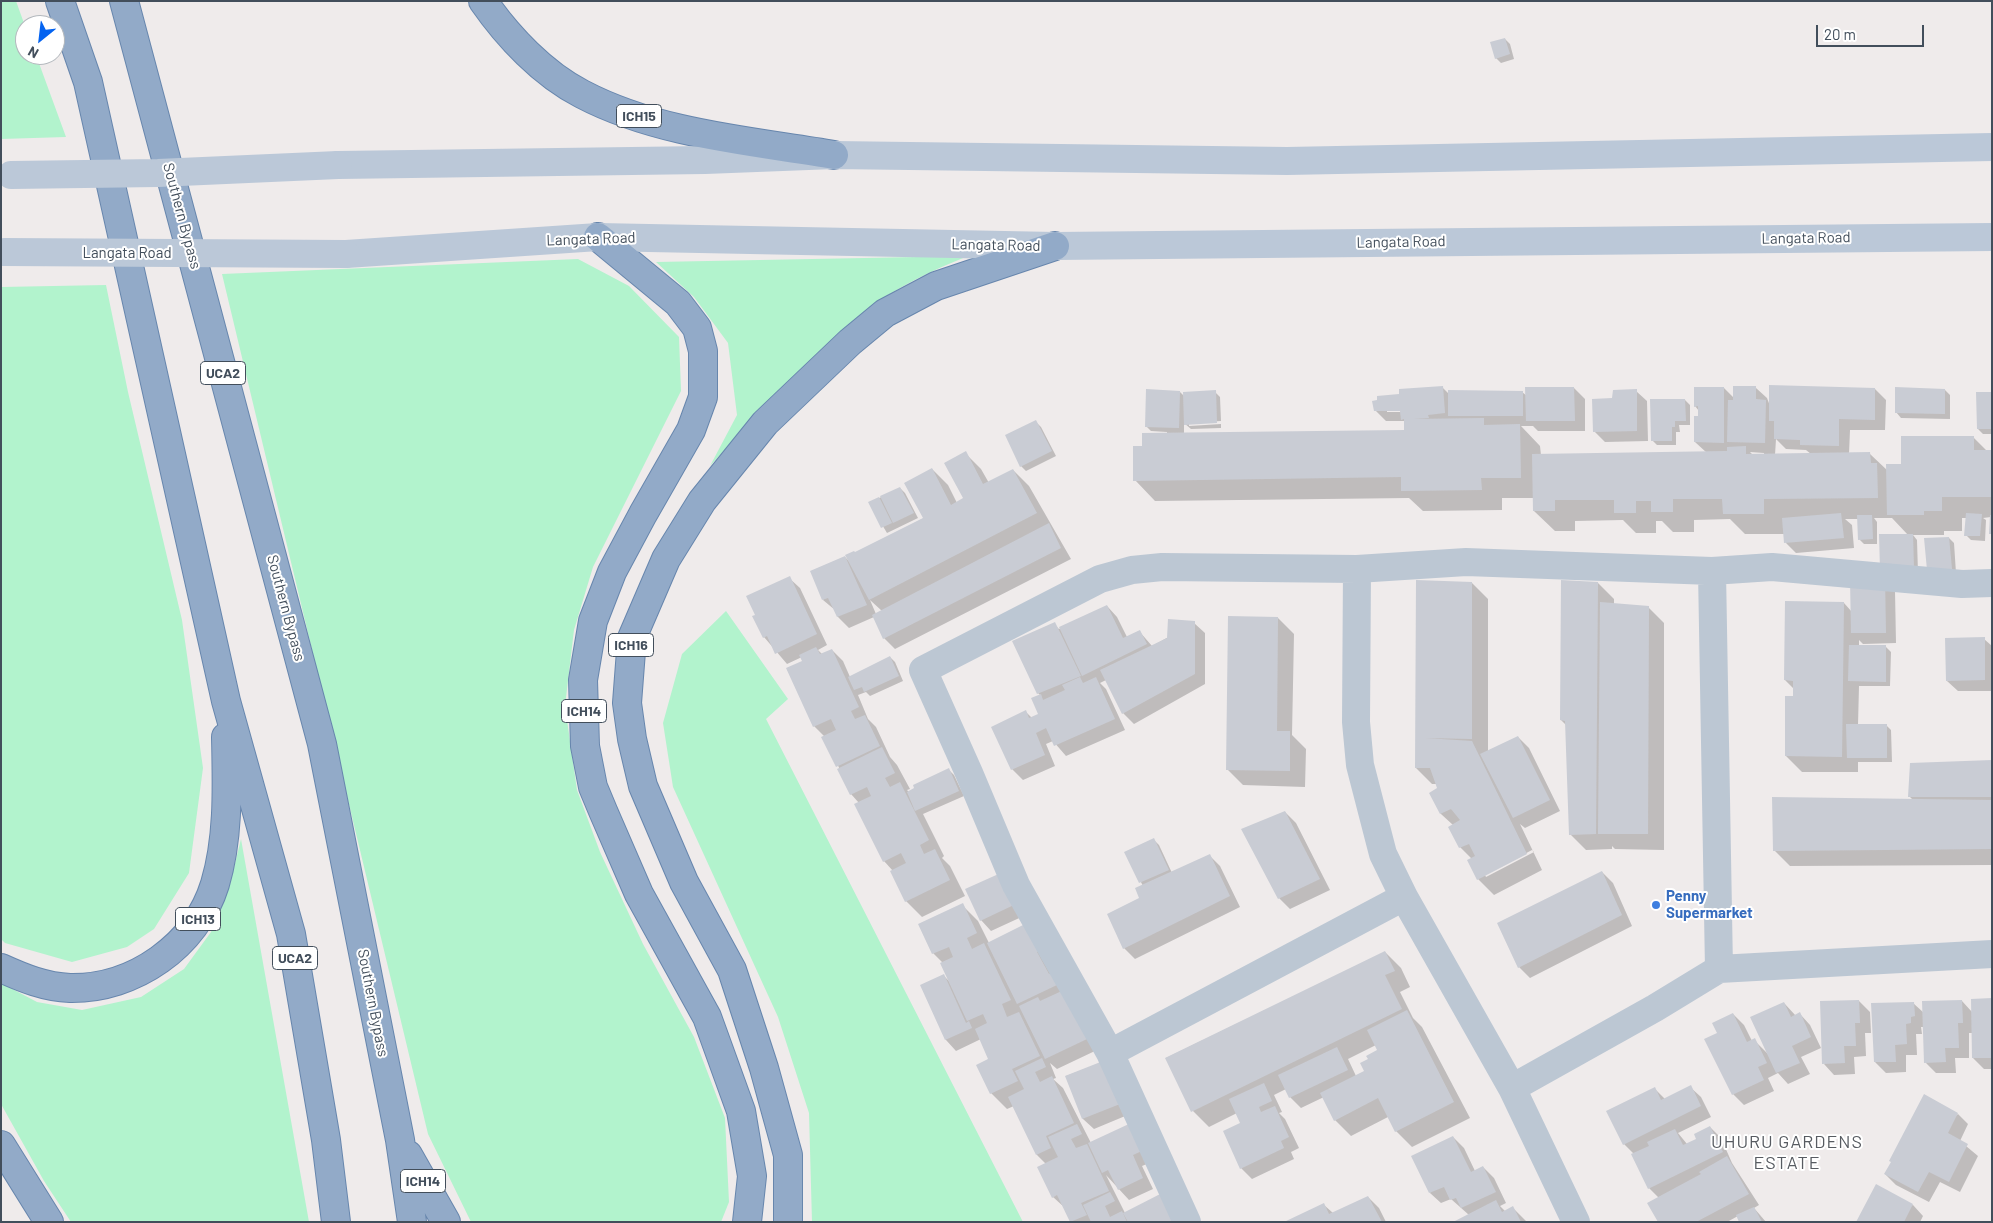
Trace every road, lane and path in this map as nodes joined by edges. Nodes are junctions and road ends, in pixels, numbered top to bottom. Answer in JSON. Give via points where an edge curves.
{"nodes":[{"id":1,"x":60,"y":1,"type":"edge"},
{"id":2,"x":124,"y":1,"type":"edge"},
{"id":3,"x":483,"y":1,"type":"edge"},
{"id":4,"x":1992,"y":147,"type":"edge"},
{"id":5,"x":834,"y":156,"type":"junction"},
{"id":6,"x":6,"y":175,"type":"edge"},
{"id":7,"x":598,"y":237,"type":"junction"},
{"id":8,"x":1992,"y":237,"type":"edge"},
{"id":9,"x":1055,"y":246,"type":"junction"},
{"id":10,"x":3,"y":252,"type":"edge"},
{"id":11,"x":1357,"y":569,"type":"junction"},
{"id":12,"x":1712,"y":571,"type":"junction"},
{"id":13,"x":1992,"y":583,"type":"edge"},
{"id":14,"x":226,"y":701,"type":"junction"},
{"id":15,"x":1404,"y":897,"type":"junction"},
{"id":16,"x":1992,"y":954,"type":"edge"},
{"id":17,"x":1,"y":968,"type":"edge"},
{"id":18,"x":1719,"y":969,"type":"junction"},
{"id":19,"x":1110,"y":1053,"type":"junction"},
{"id":20,"x":1512,"y":1088,"type":"junction"},
{"id":21,"x":400,"y":1140,"type":"junction"},
{"id":22,"x":1,"y":1145,"type":"edge"},
{"id":23,"x":49,"y":1222,"type":"edge"},
{"id":24,"x":336,"y":1222,"type":"edge"},
{"id":25,"x":412,"y":1222,"type":"edge"},
{"id":26,"x":446,"y":1222,"type":"edge"},
{"id":27,"x":747,"y":1222,"type":"edge"},
{"id":28,"x":788,"y":1222,"type":"edge"},
{"id":29,"x":1186,"y":1222,"type":"edge"},
{"id":30,"x":1576,"y":1222,"type":"edge"}],
"edges":[{"from":1,"to":14,"type":"highway","number":"UCA2","via":[[88,82]]},
{"from":2,"to":21,"type":"highway","name":"Southern Bypass","number":"UCA2","via":[[322,744]]},
{"from":3,"to":5,"type":"highway","number":"ICH15","via":[[513,39],[555,77],[582,94],[624,112],[685,129]]},
{"from":4,"to":5,"type":"main road","via":[[1287,161]]},
{"from":5,"to":6,"type":"main road","bridge":true},
{"from":7,"to":9,"type":"main road","name":"Langata Road"},
{"from":7,"to":10,"type":"main road","name":"Langata Road","bridge":true,"via":[[346,254]]},
{"from":7,"to":27,"type":"highway","number":"ICH14","via":[[678,303],[697,328],[703,352],[702,397],[691,430],[612,572],[593,621],[583,680],[585,746],[593,786],[603,811],[639,894],[707,1017],[741,1111],[752,1176]]},
{"from":8,"to":9,"type":"main road","name":"Langata Road"},
{"from":9,"to":28,"type":"highway","number":"ICH16","via":[[936,286],[885,313],[823,367],[765,423],[702,501],[666,559],[632,638],[627,702],[643,786],[684,882],[732,970],[788,1155]]},
{"from":11,"to":12,"type":"street","via":[[1466,562]]},
{"from":11,"to":15,"type":"street","via":[[1356,722],[1360,766],[1382,854]]},
{"from":11,"to":19,"type":"street","via":[[1162,567],[1132,570],[1100,579],[923,670],[1016,886]]},
{"from":12,"to":13,"type":"street","via":[[1772,567],[1962,584]]},
{"from":12,"to":18,"type":"street"},
{"from":14,"to":17,"type":"highway","number":"ICH13","via":[[227,806],[222,849],[214,885],[201,915],[181,940],[159,961],[141,972],[100,985],[70,988],[41,984]]},
{"from":14,"to":24,"type":"highway","number":"UCA2","via":[[290,934],[326,1140]]},
{"from":15,"to":19,"type":"street"},
{"from":15,"to":20,"type":"street"},
{"from":16,"to":18,"type":"street"},
{"from":18,"to":20,"type":"street"},
{"from":19,"to":29,"type":"street"},
{"from":20,"to":30,"type":"street"},
{"from":21,"to":25,"type":"highway","name":"Southern Bypass","number":"UCA2"},
{"from":21,"to":26,"type":"highway","number":"ICH14"},
{"from":22,"to":23,"type":"highway"}]}
